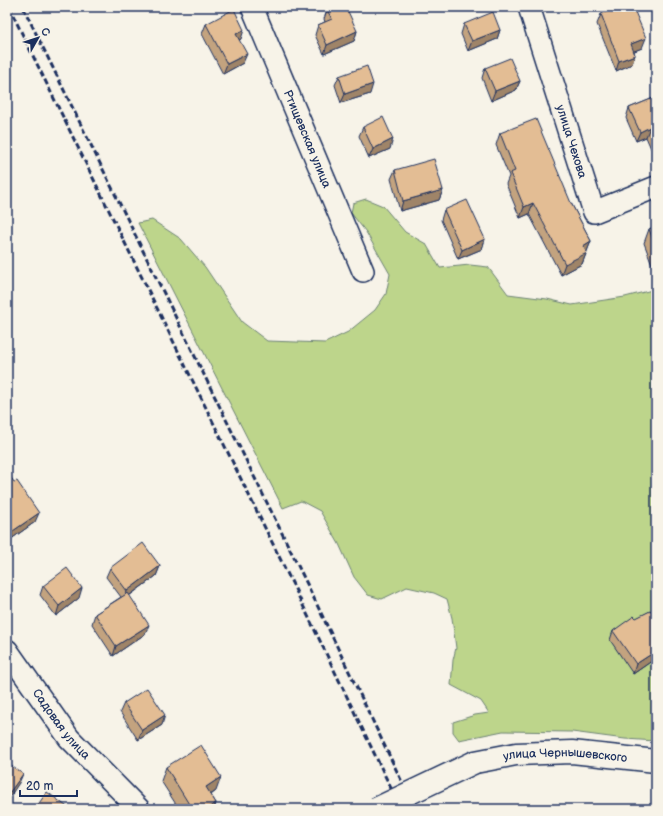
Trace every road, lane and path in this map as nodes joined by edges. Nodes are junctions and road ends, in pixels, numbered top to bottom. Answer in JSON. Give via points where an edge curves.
{"nodes":[{"id":1,"x":252,"y":7,"type":"edge"},
{"id":2,"x":529,"y":7,"type":"edge"},
{"id":3,"x":656,"y":187,"type":"edge"},
{"id":4,"x":363,"y":271,"type":"dead end"},
{"id":5,"x":7,"y":650,"type":"edge"},
{"id":6,"x":656,"y":761,"type":"edge"},
{"id":7,"x":139,"y":809,"type":"edge"},
{"id":8,"x":376,"y":809,"type":"edge"}],
"edges":[{"from":1,"to":4,"type":"street","name":"Ртищевская улица"},
{"from":2,"to":3,"type":"street","name":"улица Чехова","via":[[594,212]]},
{"from":5,"to":7,"type":"street","name":"Садовая улица","via":[[69,738]]},
{"from":6,"to":8,"type":"street","name":"улица Чернышевского","bridge":true,"via":[[572,752],[516,754],[475,762]]}]}
